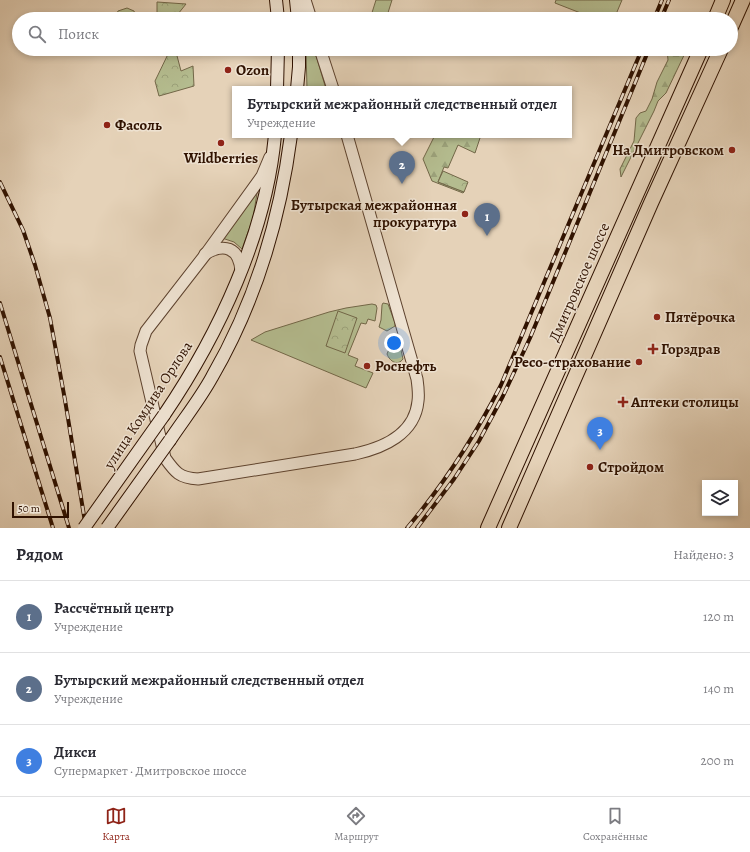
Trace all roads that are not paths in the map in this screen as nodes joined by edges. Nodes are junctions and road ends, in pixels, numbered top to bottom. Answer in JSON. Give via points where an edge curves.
{"nodes":[{"id":1,"x":276,"y":0,"type":"edge"},
{"id":2,"x":296,"y":0,"type":"edge"},
{"id":3,"x":304,"y":0,"type":"edge"},
{"id":4,"x":723,"y":0,"type":"edge"},
{"id":5,"x":743,"y":0,"type":"edge"},
{"id":6,"x":277,"y":12,"type":"edge"},
{"id":7,"x":297,"y":12,"type":"edge"},
{"id":8,"x":308,"y":12,"type":"edge"},
{"id":9,"x":718,"y":12,"type":"edge"},
{"id":10,"x":738,"y":12,"type":"edge"},
{"id":11,"x":278,"y":56,"type":"edge"},
{"id":12,"x":299,"y":56,"type":"edge"},
{"id":13,"x":322,"y":56,"type":"edge"},
{"id":14,"x":698,"y":56,"type":"edge"},
{"id":15,"x":718,"y":56,"type":"edge"},
{"id":16,"x":277,"y":86,"type":"edge"},
{"id":17,"x":297,"y":86,"type":"edge"},
{"id":18,"x":332,"y":86,"type":"edge"},
{"id":19,"x":291,"y":138,"type":"edge"},
{"id":20,"x":348,"y":138,"type":"edge"},
{"id":21,"x":275,"y":139,"type":"edge"},
{"id":22,"x":205,"y":255,"type":"junction"},
{"id":23,"x":241,"y":271,"type":"junction"},
{"id":24,"x":84,"y":528,"type":"edge"},
{"id":25,"x":107,"y":528,"type":"edge"},
{"id":26,"x":488,"y":528,"type":"edge"},
{"id":27,"x":509,"y":528,"type":"edge"}],
"edges":[{"from":1,"to":6,"type":"main road"},
{"from":2,"to":7,"type":"main road"},
{"from":3,"to":8,"type":"street"},
{"from":4,"to":9,"type":"main road"},
{"from":5,"to":10,"type":"main road"},
{"from":11,"to":16,"type":"main road"},
{"from":12,"to":17,"type":"main road"},
{"from":13,"to":18,"type":"street"},
{"from":14,"to":26,"type":"main road","name":"Дмитровское шоссе"},
{"from":15,"to":27,"type":"main road"},
{"from":19,"to":25,"type":"main road","bridge":true,"via":[[275,222],[263,262],[232,338],[212,377]]},
{"from":20,"to":22,"type":"street","via":[[417,379],[418,401],[414,414],[407,427],[395,439],[384,446],[355,454],[198,478],[186,478],[175,472],[165,458],[140,351],[146,331]]},
{"from":21,"to":22,"type":"street","via":[[262,176]]},
{"from":21,"to":23,"type":"main road","name":"улица Комдива Орлова","via":[[261,210]]},
{"from":22,"to":23,"type":"street","via":[[223,248],[231,250],[237,254]]},
{"from":23,"to":24,"type":"main road","name":"улица Комдива Орлова","bridge":true,"via":[[194,368]]}]}
